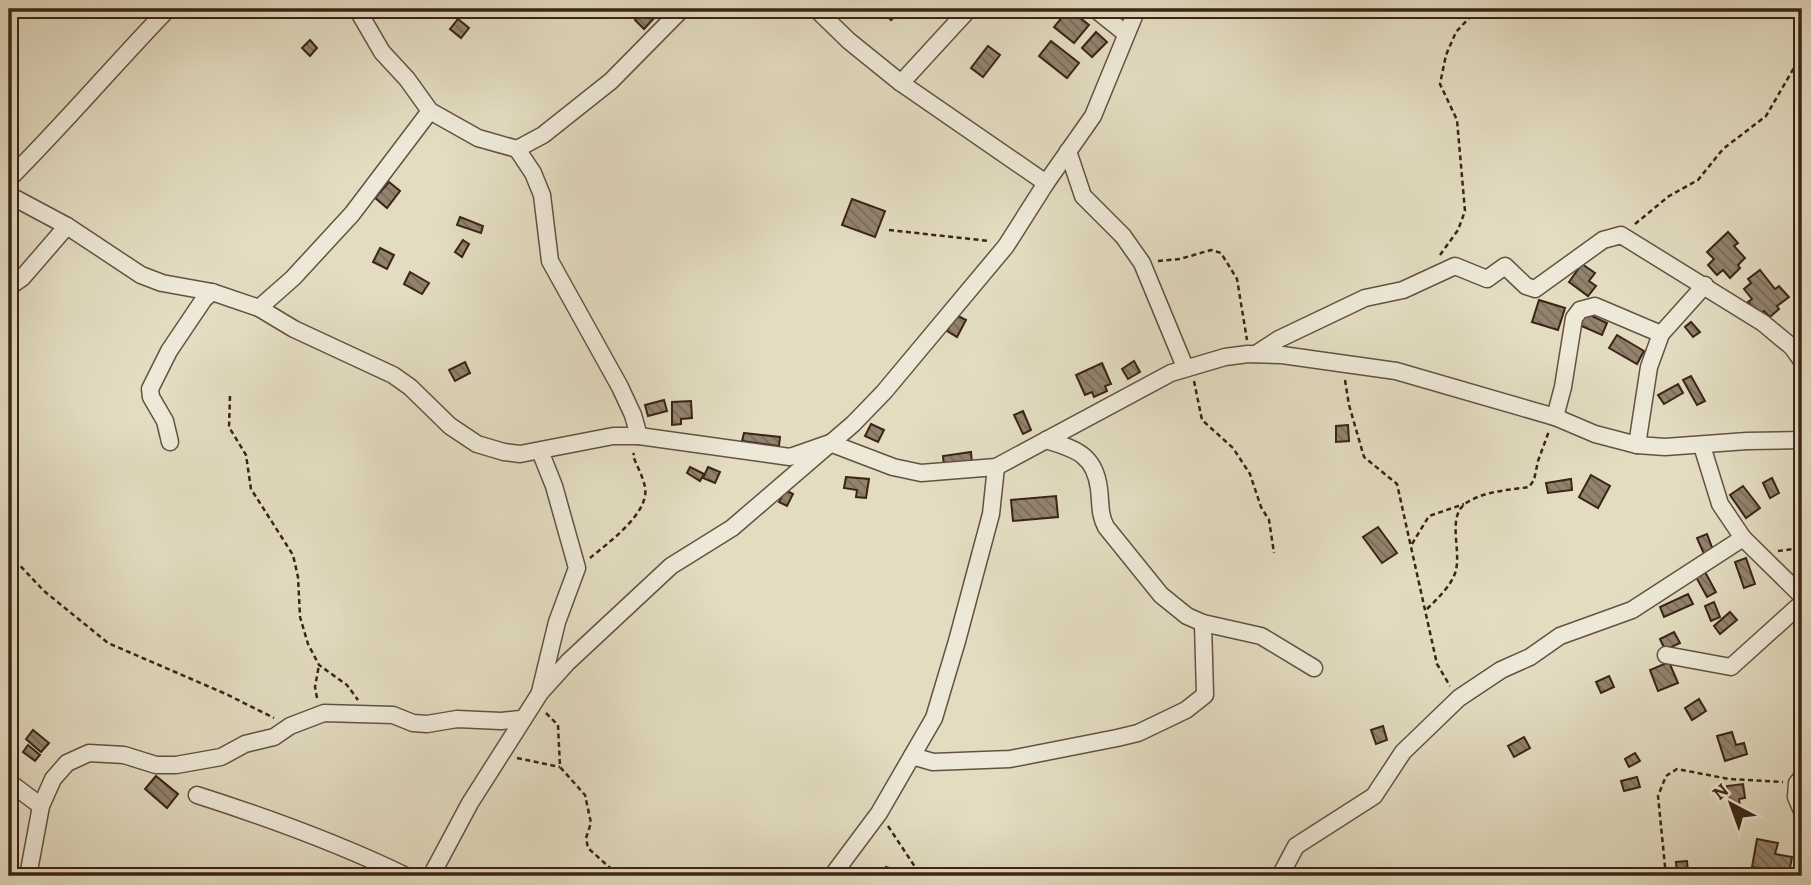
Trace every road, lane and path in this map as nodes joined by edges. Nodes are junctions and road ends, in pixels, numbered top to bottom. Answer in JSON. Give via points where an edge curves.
{"nodes":[{"id":1,"x":168,"y":9,"type":"edge"},
{"id":2,"x":357,"y":9,"type":"edge"},
{"id":3,"x":682,"y":9,"type":"edge"},
{"id":4,"x":969,"y":9,"type":"edge"},
{"id":5,"x":1096,"y":9,"type":"edge"},
{"id":6,"x":1137,"y":9,"type":"edge"},
{"id":7,"x":1472,"y":9,"type":"edge"},
{"id":8,"x":825,"y":11,"type":"edge"},
{"id":9,"x":1125,"y":33,"type":"junction"},
{"id":10,"x":1802,"y":54,"type":"edge"},
{"id":11,"x":901,"y":83,"type":"junction"},
{"id":12,"x":430,"y":111,"type":"junction"},
{"id":13,"x":517,"y":149,"type":"junction"},
{"id":14,"x":1068,"y":152,"type":"junction"},
{"id":15,"x":9,"y":179,"type":"edge"},
{"id":16,"x":1046,"y":183,"type":"junction"},
{"id":17,"x":9,"y":195,"type":"edge"},
{"id":18,"x":67,"y":226,"type":"junction"},
{"id":19,"x":889,"y":230,"type":"dead end"},
{"id":20,"x":1621,"y":235,"type":"junction"},
{"id":21,"x":1006,"y":246,"type":"junction"},
{"id":22,"x":1142,"y":263,"type":"junction"},
{"id":23,"x":1429,"y":279,"type":"junction"},
{"id":24,"x":1705,"y":285,"type":"junction"},
{"id":25,"x":9,"y":287,"type":"edge"},
{"id":26,"x":212,"y":292,"type":"junction"},
{"id":27,"x":259,"y":308,"type":"junction"},
{"id":28,"x":1661,"y":334,"type":"junction"},
{"id":29,"x":1252,"y":354,"type":"junction"},
{"id":30,"x":1802,"y":361,"type":"edge"},
{"id":31,"x":1342,"y":362,"type":"junction"},
{"id":32,"x":1185,"y":367,"type":"junction"},
{"id":33,"x":230,"y":396,"type":"dead end"},
{"id":34,"x":1555,"y":416,"type":"junction"},
{"id":35,"x":639,"y":436,"type":"junction"},
{"id":36,"x":1046,"y":440,"type":"junction"},
{"id":37,"x":1802,"y":440,"type":"edge"},
{"id":38,"x":170,"y":442,"type":"dead end"},
{"id":39,"x":831,"y":443,"type":"junction"},
{"id":40,"x":1637,"y":445,"type":"junction"},
{"id":41,"x":1702,"y":446,"type":"junction"},
{"id":42,"x":540,"y":450,"type":"junction"},
{"id":43,"x":996,"y":467,"type":"junction"},
{"id":44,"x":1464,"y":504,"type":"junction"},
{"id":45,"x":1744,"y":538,"type":"junction"},
{"id":46,"x":1412,"y":544,"type":"junction"},
{"id":47,"x":1802,"y":548,"type":"edge"},
{"id":48,"x":1274,"y":553,"type":"dead end"},
{"id":49,"x":9,"y":554,"type":"edge"},
{"id":50,"x":1760,"y":555,"type":"junction"},
{"id":51,"x":577,"y":568,"type":"junction"},
{"id":52,"x":1795,"y":580,"type":"edge"},
{"id":53,"x":1802,"y":596,"type":"edge"},
{"id":54,"x":1802,"y":604,"type":"edge"},
{"id":55,"x":1427,"y":609,"type":"junction"},
{"id":56,"x":1203,"y":623,"type":"junction"},
{"id":57,"x":1666,"y":655,"type":"dead end"},
{"id":58,"x":319,"y":665,"type":"junction"},
{"id":59,"x":1314,"y":668,"type":"dead end"},
{"id":60,"x":536,"y":697,"type":"junction"},
{"id":61,"x":1459,"y":698,"type":"junction"},
{"id":62,"x":324,"y":713,"type":"junction"},
{"id":63,"x":368,"y":713,"type":"junction"},
{"id":64,"x":521,"y":719,"type":"junction"},
{"id":65,"x":290,"y":726,"type":"junction"},
{"id":66,"x":501,"y":752,"type":"junction"},
{"id":67,"x":912,"y":756,"type":"junction"},
{"id":68,"x":560,"y":767,"type":"junction"},
{"id":69,"x":1799,"y":780,"type":"edge"},
{"id":70,"x":9,"y":782,"type":"edge"},
{"id":71,"x":197,"y":795,"type":"dead end"},
{"id":72,"x":41,"y":806,"type":"junction"},
{"id":73,"x":1802,"y":811,"type":"edge"},
{"id":74,"x":879,"y":813,"type":"junction"},
{"id":75,"x":28,"y":876,"type":"edge"},
{"id":76,"x":406,"y":876,"type":"edge"},
{"id":77,"x":431,"y":876,"type":"edge"},
{"id":78,"x":619,"y":876,"type":"edge"},
{"id":79,"x":832,"y":876,"type":"edge"},
{"id":80,"x":921,"y":876,"type":"edge"},
{"id":81,"x":1280,"y":876,"type":"edge"},
{"id":82,"x":1666,"y":876,"type":"edge"}],
"edges":[{"from":1,"to":15,"type":"street"},
{"from":2,"to":12,"type":"street","via":[[382,52]]},
{"from":3,"to":13,"type":"street","via":[[611,81],[543,135]]},
{"from":4,"to":11,"type":"street"},
{"from":5,"to":9,"type":"street"},
{"from":6,"to":9,"type":"street"},
{"from":7,"to":23,"type":"path","via":[[1446,55],[1440,84],[1457,120],[1465,211]]},
{"from":8,"to":11,"type":"street","via":[[849,41]]},
{"from":9,"to":14,"type":"street","via":[[1093,116]]},
{"from":10,"to":20,"type":"path","via":[[1766,116],[1723,149],[1698,180]]},
{"from":11,"to":16,"type":"street"},
{"from":12,"to":13,"type":"street","via":[[478,138]]},
{"from":12,"to":27,"type":"street","via":[[352,214]]},
{"from":13,"to":35,"type":"street","via":[[542,195],[550,261],[620,387]]},
{"from":14,"to":16,"type":"street"},
{"from":14,"to":22,"type":"street","via":[[1083,197],[1123,236]]},
{"from":16,"to":21,"type":"street"},
{"from":17,"to":18,"type":"street"},
{"from":18,"to":25,"type":"street"},
{"from":18,"to":26,"type":"street","via":[[141,275]]},
{"from":19,"to":21,"type":"path"},
{"from":20,"to":23,"type":"street","via":[[1603,240],[1535,289],[1506,266],[1487,279],[1455,266]]},
{"from":20,"to":24,"type":"street"},
{"from":21,"to":39,"type":"street","via":[[884,392]]},
{"from":22,"to":29,"type":"path","via":[[1211,250],[1221,253],[1237,279]]},
{"from":22,"to":32,"type":"street"},
{"from":23,"to":29,"type":"street","via":[[1365,298]]},
{"from":24,"to":28,"type":"street"},
{"from":24,"to":30,"type":"street","via":[[1763,323]]},
{"from":26,"to":27,"type":"street"},
{"from":26,"to":38,"type":"street","via":[[169,351],[150,389]]},
{"from":27,"to":42,"type":"street","via":[[393,375],[477,444],[520,454]]},
{"from":28,"to":34,"type":"street","via":[[1595,306],[1580,310],[1574,318]]},
{"from":28,"to":40,"type":"street","via":[[1649,367]]},
{"from":29,"to":31,"type":"street"},
{"from":29,"to":32,"type":"street"},
{"from":31,"to":34,"type":"street","via":[[1419,377]]},
{"from":31,"to":46,"type":"path","via":[[1364,457],[1397,484]]},
{"from":32,"to":36,"type":"street"},
{"from":32,"to":48,"type":"path","via":[[1195,382],[1202,420],[1233,448],[1250,474],[1269,520]]},
{"from":33,"to":58,"type":"path","via":[[229,426],[246,455],[251,489],[293,555],[300,617]]},
{"from":34,"to":40,"type":"street","via":[[1595,434]]},
{"from":34,"to":44,"type":"path","via":[[1529,487],[1488,494]]},
{"from":35,"to":39,"type":"street","via":[[790,457]]},
{"from":35,"to":42,"type":"street","via":[[613,436]]},
{"from":35,"to":51,"type":"path","via":[[633,456],[646,489],[640,510]]},
{"from":36,"to":43,"type":"street"},
{"from":36,"to":56,"type":"street","via":[[1082,453],[1093,465],[1105,527],[1161,595]]},
{"from":37,"to":41,"type":"street"},
{"from":39,"to":43,"type":"street","via":[[921,473]]},
{"from":39,"to":60,"type":"street","via":[[732,528],[671,566]]},
{"from":40,"to":41,"type":"street"},
{"from":41,"to":45,"type":"street","via":[[1720,504]]},
{"from":42,"to":51,"type":"street"},
{"from":43,"to":67,"type":"street","via":[[991,514],[957,641],[934,718]]},
{"from":44,"to":46,"type":"path","via":[[1429,516]]},
{"from":44,"to":55,"type":"path","via":[[1456,519],[1458,562],[1454,575]]},
{"from":45,"to":50,"type":"street"},
{"from":45,"to":61,"type":"street","via":[[1632,610],[1560,636]]},
{"from":46,"to":55,"type":"path"},
{"from":47,"to":50,"type":"path"},
{"from":49,"to":65,"type":"path","via":[[44,591],[108,642]]},
{"from":50,"to":52,"type":"street"},
{"from":51,"to":60,"type":"street"},
{"from":52,"to":53,"type":"street"},
{"from":54,"to":57,"type":"street","via":[[1731,667]]},
{"from":55,"to":61,"type":"path","via":[[1437,664]]},
{"from":56,"to":59,"type":"street","via":[[1261,636]]},
{"from":56,"to":67,"type":"street","via":[[1205,695],[1150,727],[1010,759],[933,762]]},
{"from":58,"to":62,"type":"path","via":[[317,704]]},
{"from":58,"to":63,"type":"path","via":[[346,685]]},
{"from":60,"to":64,"type":"street"},
{"from":60,"to":68,"type":"path","via":[[558,725]]},
{"from":61,"to":81,"type":"street","via":[[1403,751],[1374,796],[1296,846]]},
{"from":62,"to":63,"type":"street"},
{"from":62,"to":65,"type":"street"},
{"from":63,"to":64,"type":"street","via":[[427,724]]},
{"from":64,"to":66,"type":"street"},
{"from":65,"to":72,"type":"street","via":[[221,757],[176,765],[89,752],[67,763],[53,779]]},
{"from":66,"to":68,"type":"path"},
{"from":66,"to":77,"type":"street"},
{"from":67,"to":74,"type":"street"},
{"from":68,"to":78,"type":"path","via":[[585,794],[591,822],[588,848]]},
{"from":69,"to":73,"type":"street","via":[[1796,797]]},
{"from":69,"to":82,"type":"path","via":[[1729,779],[1677,769],[1666,776],[1658,796]]},
{"from":70,"to":72,"type":"street"},
{"from":71,"to":76,"type":"street","via":[[278,821]]},
{"from":72,"to":75,"type":"street"},
{"from":74,"to":79,"type":"street"},
{"from":74,"to":80,"type":"path"}]}
